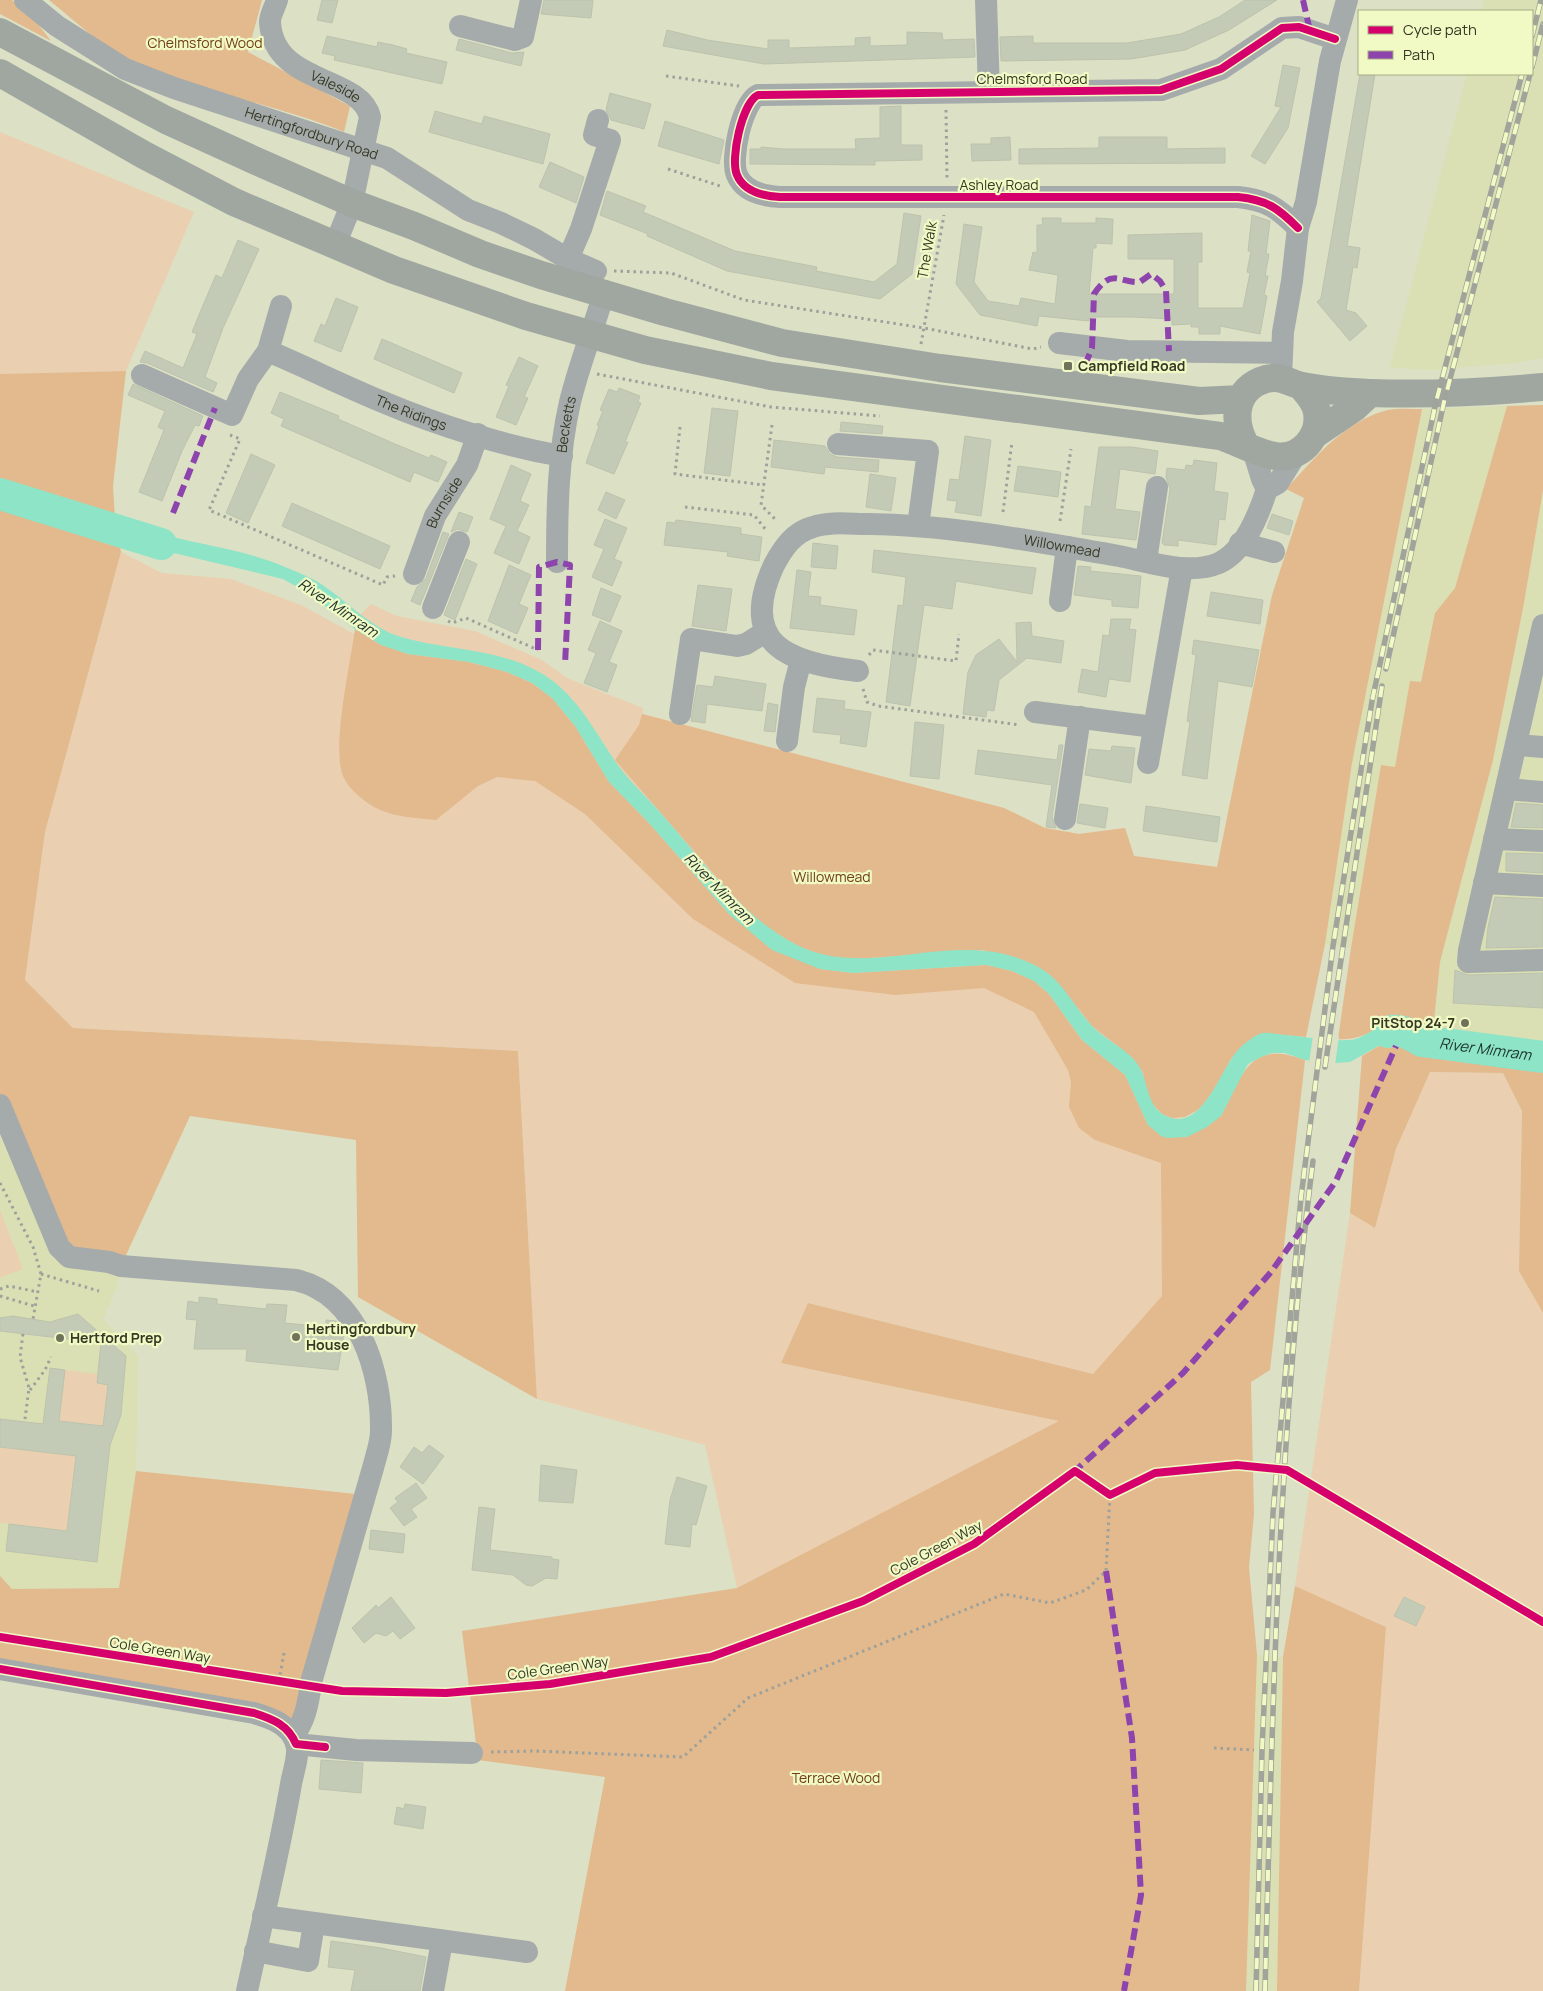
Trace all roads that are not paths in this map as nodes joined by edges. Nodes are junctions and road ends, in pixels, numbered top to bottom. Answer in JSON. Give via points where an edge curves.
{"nodes":[{"id":1,"x":25,"y":0,"type":"edge"},
{"id":2,"x":276,"y":0,"type":"edge"},
{"id":3,"x":532,"y":0,"type":"edge"},
{"id":4,"x":986,"y":0,"type":"edge"},
{"id":5,"x":1347,"y":0,"type":"edge"},
{"id":6,"x":460,"y":26,"type":"dead end"},
{"id":7,"x":0,"y":32,"type":"edge"},
{"id":8,"x":1335,"y":39,"type":"junction"},
{"id":9,"x":0,"y":73,"type":"edge"},
{"id":10,"x":989,"y":92,"type":"junction"},
{"id":11,"x":598,"y":120,"type":"dead end"},
{"id":12,"x":365,"y":150,"type":"junction"},
{"id":13,"x":745,"y":186,"type":"joint"},
{"id":14,"x":352,"y":203,"type":"junction"},
{"id":15,"x":1298,"y":228,"type":"junction"},
{"id":16,"x":335,"y":245,"type":"junction"},
{"id":17,"x":568,"y":259,"type":"junction"},
{"id":18,"x":600,"y":282,"type":"junction"},
{"id":19,"x":281,"y":306,"type":"dead end"},
{"id":20,"x":591,"y":336,"type":"junction"},
{"id":21,"x":1059,"y":343,"type":"road end"},
{"id":22,"x":268,"y":351,"type":"junction"},
{"id":23,"x":1288,"y":372,"type":"junction"},
{"id":24,"x":142,"y":375,"type":"dead end"},
{"id":25,"x":1543,"y":387,"type":"edge"},
{"id":26,"x":1370,"y":393,"type":"junction"},
{"id":27,"x":1241,"y":399,"type":"junction"},
{"id":28,"x":478,"y":434,"type":"junction"},
{"id":29,"x":838,"y":444,"type":"dead end"},
{"id":30,"x":1305,"y":444,"type":"junction"},
{"id":31,"x":1249,"y":447,"type":"junction"},
{"id":32,"x":562,"y":456,"type":"junction"},
{"id":33,"x":1157,"y":487,"type":"dead end"},
{"id":34,"x":1267,"y":489,"type":"junction"},
{"id":35,"x":918,"y":526,"type":"junction"},
{"id":36,"x":460,"y":542,"type":"dead end"},
{"id":37,"x":1240,"y":544,"type":"junction"},
{"id":38,"x":1067,"y":547,"type":"junction"},
{"id":39,"x":1274,"y":552,"type":"dead end"},
{"id":40,"x":1146,"y":561,"type":"junction"},
{"id":41,"x":557,"y":562,"type":"dead end"},
{"id":42,"x":1182,"y":568,"type":"junction"},
{"id":43,"x":445,"y":578,"type":"junction"},
{"id":44,"x":1060,"y":601,"type":"dead end"},
{"id":45,"x":433,"y":608,"type":"road end"},
{"id":46,"x":1543,"y":625,"type":"edge"},
{"id":47,"x":765,"y":632,"type":"junction"},
{"id":48,"x":1540,"y":653,"type":"edge"},
{"id":49,"x":801,"y":660,"type":"junction"},
{"id":50,"x":858,"y":671,"type":"road end"},
{"id":51,"x":1534,"y":702,"type":"edge"},
{"id":52,"x":1035,"y":712,"type":"road end"},
{"id":53,"x":680,"y":714,"type":"dead end"},
{"id":54,"x":1080,"y":718,"type":"junction"},
{"id":55,"x":1154,"y":727,"type":"junction"},
{"id":56,"x":787,"y":741,"type":"dead end"},
{"id":57,"x":1516,"y":745,"type":"junction"},
{"id":58,"x":1543,"y":747,"type":"edge"},
{"id":59,"x":1148,"y":763,"type":"dead end"},
{"id":60,"x":1506,"y":789,"type":"junction"},
{"id":61,"x":1543,"y":792,"type":"edge"},
{"id":62,"x":1065,"y":819,"type":"dead end"},
{"id":63,"x":1494,"y":839,"type":"junction"},
{"id":64,"x":1543,"y":841,"type":"edge"},
{"id":65,"x":1484,"y":883,"type":"junction"},
{"id":66,"x":1543,"y":886,"type":"edge"},
{"id":67,"x":1543,"y":960,"type":"edge"},
{"id":68,"x":0,"y":1105,"type":"edge"},
{"id":69,"x":0,"y":1669,"type":"edge"},
{"id":70,"x":294,"y":1740,"type":"junction"},
{"id":71,"x":472,"y":1753,"type":"road end"},
{"id":72,"x":263,"y":1916,"type":"junction"},
{"id":73,"x":314,"y":1923,"type":"junction"},
{"id":74,"x":442,"y":1941,"type":"junction"},
{"id":75,"x":255,"y":1951,"type":"junction"},
{"id":76,"x":527,"y":1952,"type":"dead end"},
{"id":77,"x":247,"y":1991,"type":"edge"},
{"id":78,"x":433,"y":1991,"type":"edge"}],
"edges":[{"from":1,"to":12,"type":"street","name":"Hertingfordbury Road","via":[[57,26],[125,69]]},
{"from":2,"to":12,"type":"street","name":"Valeside","via":[[270,21],[275,42],[292,65],[350,94],[369,110],[370,126]]},
{"from":3,"to":6,"type":"street","via":[[524,37],[515,40]]},
{"from":4,"to":10,"type":"street"},
{"from":5,"to":8,"type":"street"},
{"from":7,"to":14,"type":"highway","via":[[166,120]]},
{"from":8,"to":10,"type":"street","name":"Chelmsford Road","via":[[1299,27],[1282,28],[1221,69],[1161,90]]},
{"from":8,"to":15,"type":"street","via":[[1323,92],[1306,202]]},
{"from":9,"to":16,"type":"highway","via":[[234,202]]},
{"from":10,"to":13,"type":"street","name":"Chelmsford Road","via":[[768,95],[752,98],[745,109],[735,156],[736,174]]},
{"from":11,"to":17,"type":"street","via":[[594,135],[610,140]]},
{"from":12,"to":14,"type":"street","name":"Valeside"},
{"from":12,"to":17,"type":"street","name":"Hertingfordbury Road","via":[[387,158],[468,210],[534,238]]},
{"from":13,"to":15,"type":"street","name":"Ashley Road","via":[[761,195],[780,198],[1238,197],[1272,205]]},
{"from":14,"to":16,"type":"street","name":"Valeside"},
{"from":14,"to":18,"type":"highway","via":[[480,254]]},
{"from":15,"to":23,"type":"street","via":[[1283,332]]},
{"from":16,"to":20,"type":"highway","via":[[462,296]]},
{"from":17,"to":18,"type":"street","name":"Hertingfordbury Road"},
{"from":18,"to":20,"type":"street","name":"Becketts"},
{"from":18,"to":27,"type":"highway","via":[[782,343],[1199,401]]},
{"from":19,"to":22,"type":"street"},
{"from":20,"to":31,"type":"highway","via":[[771,376],[1205,434]]},
{"from":20,"to":32,"type":"street","name":"Becketts","via":[[570,402]]},
{"from":21,"to":23,"type":"street"},
{"from":22,"to":24,"type":"street","via":[[248,379],[228,424]]},
{"from":22,"to":28,"type":"street","name":"The Ridings","via":[[384,403]]},
{"from":23,"to":26,"type":"highway"},
{"from":23,"to":27,"type":"highway","via":[[1253,385]]},
{"from":23,"to":30,"type":"highway","via":[[1312,398],[1316,412]]},
{"from":25,"to":26,"type":"highway"},
{"from":26,"to":30,"type":"highway"},
{"from":27,"to":31,"type":"highway","via":[[1236,424]]},
{"from":28,"to":32,"type":"street","name":"The Ridings"},
{"from":28,"to":43,"type":"street","name":"Burnside","via":[[464,470],[435,516],[415,570]]},
{"from":29,"to":35,"type":"street","via":[[928,451]]},
{"from":30,"to":31,"type":"highway","via":[[1276,456]]},
{"from":30,"to":34,"type":"street","name":"Willowmead","via":[[1278,484]]},
{"from":31,"to":34,"type":"street"},
{"from":32,"to":41,"type":"street","name":"Becketts"},
{"from":33,"to":40,"type":"street"},
{"from":34,"to":37,"type":"street","name":"Willowmead","via":[[1261,508]]},
{"from":35,"to":38,"type":"street","name":"Willowmead"},
{"from":35,"to":47,"type":"street","name":"Willowmead","via":[[829,524],[801,531],[782,551],[764,591],[760,619]]},
{"from":36,"to":43,"type":"street"},
{"from":37,"to":39,"type":"street"},
{"from":37,"to":42,"type":"street","name":"Willowmead","via":[[1221,562],[1204,568]]},
{"from":38,"to":40,"type":"street","name":"Willowmead"},
{"from":38,"to":44,"type":"street"},
{"from":40,"to":42,"type":"street","name":"Willowmead"},
{"from":42,"to":55,"type":"street"},
{"from":43,"to":45,"type":"street"},
{"from":46,"to":48,"type":"street"},
{"from":47,"to":49,"type":"street","via":[[783,650]]},
{"from":47,"to":53,"type":"street","via":[[737,646],[691,639]]},
{"from":48,"to":51,"type":"street"},
{"from":49,"to":50,"type":"street","via":[[822,667]]},
{"from":49,"to":56,"type":"street"},
{"from":51,"to":57,"type":"street"},
{"from":52,"to":54,"type":"street"},
{"from":54,"to":55,"type":"street"},
{"from":54,"to":62,"type":"street"},
{"from":55,"to":59,"type":"street"},
{"from":57,"to":58,"type":"street"},
{"from":57,"to":60,"type":"street"},
{"from":60,"to":61,"type":"street"},
{"from":60,"to":63,"type":"street"},
{"from":63,"to":64,"type":"street"},
{"from":63,"to":65,"type":"street"},
{"from":65,"to":66,"type":"street"},
{"from":65,"to":67,"type":"street","via":[[1468,962]]},
{"from":68,"to":70,"type":"street","via":[[59,1247],[69,1256],[121,1266],[296,1280],[311,1284],[329,1295],[358,1330],[378,1388],[381,1432],[306,1711]]},
{"from":69,"to":70,"type":"street","via":[[254,1713],[285,1727]]},
{"from":70,"to":71,"type":"street","via":[[356,1750]]},
{"from":70,"to":72,"type":"street","via":[[288,1800]]},
{"from":72,"to":73,"type":"street"},
{"from":72,"to":75,"type":"street"},
{"from":73,"to":74,"type":"street"},
{"from":73,"to":75,"type":"street","via":[[318,1950],[308,1960]]},
{"from":74,"to":76,"type":"street"},
{"from":74,"to":78,"type":"street"},
{"from":75,"to":77,"type":"street"}]}
